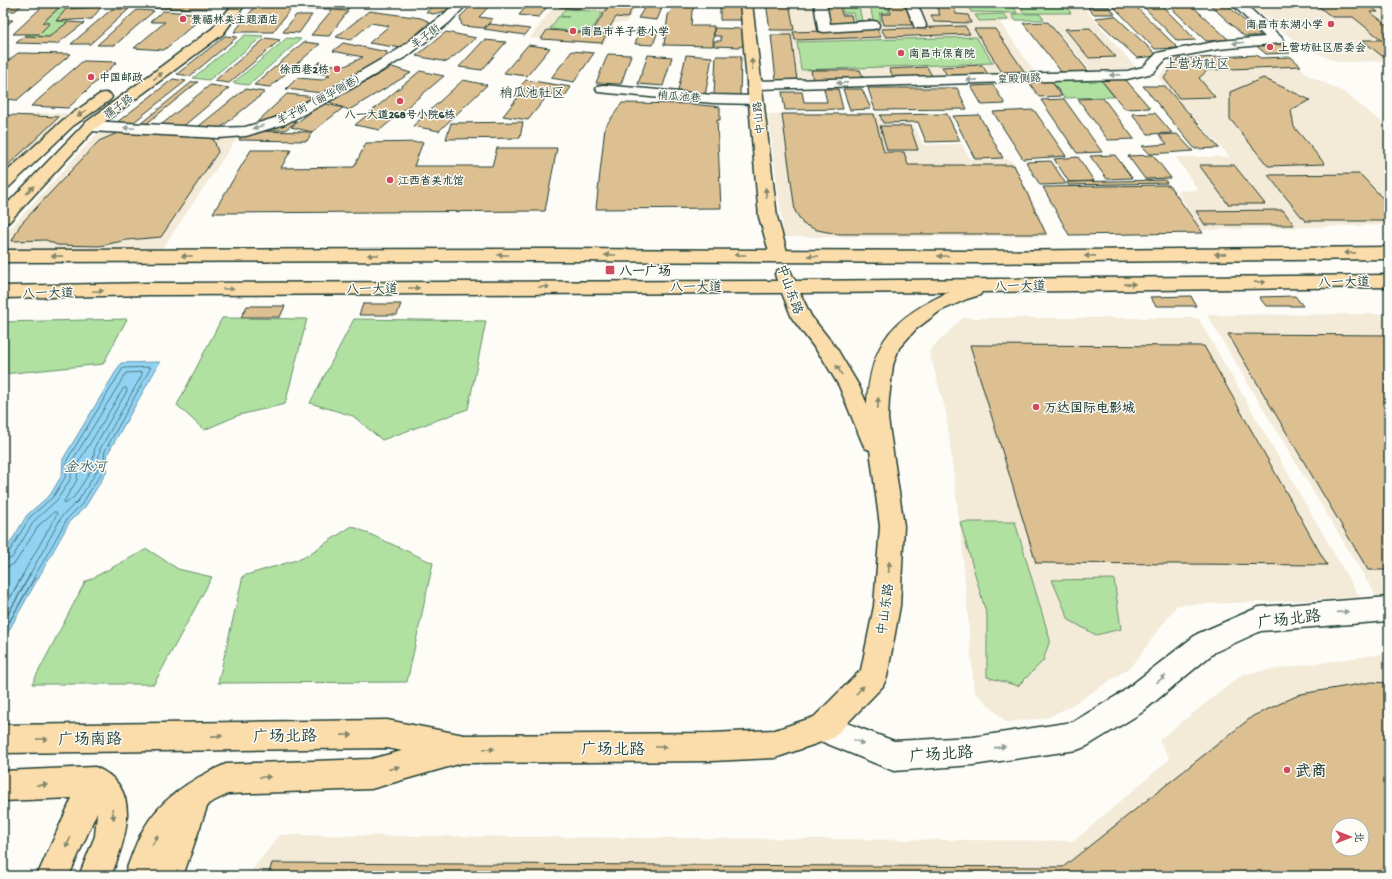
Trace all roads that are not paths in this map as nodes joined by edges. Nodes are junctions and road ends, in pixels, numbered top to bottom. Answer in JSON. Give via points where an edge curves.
{"nodes":[{"id":1,"x":240,"y":3,"type":"edge"},
{"id":2,"x":462,"y":3,"type":"edge"},
{"id":3,"x":746,"y":3,"type":"edge"},
{"id":4,"x":820,"y":3,"type":"edge"},
{"id":5,"x":911,"y":3,"type":"edge"},
{"id":6,"x":1237,"y":3,"type":"edge"},
{"id":7,"x":873,"y":25,"type":"dead end"},
{"id":8,"x":920,"y":25,"type":"dead end"},
{"id":9,"x":196,"y":31,"type":"dead end"},
{"id":10,"x":404,"y":52,"type":"joint"},
{"id":11,"x":754,"y":86,"type":"junction"},
{"id":12,"x":603,"y":89,"type":"dead end"},
{"id":13,"x":756,"y":100,"type":"junction"},
{"id":14,"x":90,"y":126,"type":"junction"},
{"id":15,"x":3,"y":184,"type":"edge"},
{"id":16,"x":3,"y":218,"type":"edge"},
{"id":17,"x":772,"y":232,"type":"joint"},
{"id":18,"x":1389,"y":253,"type":"edge"},
{"id":19,"x":779,"y":255,"type":"junction"},
{"id":20,"x":3,"y":256,"type":"edge"},
{"id":21,"x":1389,"y":281,"type":"edge"},
{"id":22,"x":788,"y":286,"type":"junction"},
{"id":23,"x":993,"y":286,"type":"junction"},
{"id":24,"x":3,"y":292,"type":"edge"},
{"id":25,"x":883,"y":470,"type":"junction"},
{"id":26,"x":1389,"y":609,"type":"edge"},
{"id":27,"x":823,"y":728,"type":"junction"},
{"id":28,"x":178,"y":736,"type":"joint"},
{"id":29,"x":3,"y":739,"type":"edge"},
{"id":30,"x":464,"y":749,"type":"junction"},
{"id":31,"x":95,"y":782,"type":"junction"},
{"id":32,"x":3,"y":786,"type":"edge"},
{"id":33,"x":197,"y":794,"type":"junction"},
{"id":34,"x":53,"y":876,"type":"edge"},
{"id":35,"x":95,"y":876,"type":"edge"},
{"id":36,"x":140,"y":876,"type":"edge"},
{"id":37,"x":167,"y":876,"type":"edge"}],
"edges":[{"from":14,"to":1,"type":"main road","name":"孺子路","one_way":true,"via":[[218,31]]},
{"from":2,"to":10,"type":"street","name":"羊子街"},
{"from":11,"to":3,"type":"main road","name":"中山路","one_way":true},
{"from":4,"to":7,"type":"street","via":[[824,28]]},
{"from":5,"to":8,"type":"street"},
{"from":6,"to":11,"type":"street","name":"皇殿侧路","one_way":true,"via":[[1276,40],[1219,45],[1162,56],[1148,70],[1127,75]]},
{"from":9,"to":15,"type":"main road","name":"孺子路","one_way":true,"via":[[180,45],[68,123]]},
{"from":10,"to":14,"type":"street","name":"羊子街（丽华侧巷）","one_way":true,"via":[[280,121],[246,131],[218,134]]},
{"from":11,"to":13,"type":"main road","name":"中山路"},
{"from":12,"to":13,"type":"street","name":"梢瓜池巷","via":[[714,99]]},
{"from":17,"to":13,"type":"main road","name":"中山路","one_way":true,"via":[[768,217]]},
{"from":16,"to":14,"type":"main road","name":"孺子路","one_way":true},
{"from":17,"to":19,"type":"main road","name":"中山东路"},
{"from":18,"to":19,"type":"main road","one_way":true,"via":[[989,257]]},
{"from":19,"to":20,"type":"main road","one_way":true},
{"from":19,"to":22,"type":"main road","name":"中山东路"},
{"from":23,"to":21,"type":"main road","name":"八一大道","one_way":true},
{"from":22,"to":23,"type":"main road","name":"八一大道"},
{"from":24,"to":22,"type":"main road","name":"八一大道","one_way":true},
{"from":25,"to":22,"type":"main road","name":"中山东路","one_way":true,"via":[[849,386],[830,354],[802,318]]},
{"from":25,"to":23,"type":"main road","name":"中山东路","one_way":true,"via":[[877,419],[878,398],[883,365],[890,345],[909,324],[933,307],[961,294]]},
{"from":27,"to":25,"type":"main road","name":"中山东路","one_way":true,"via":[[873,677],[886,606],[892,526]]},
{"from":27,"to":26,"type":"street","name":"广场北路","one_way":true,"via":[[894,756],[973,751],[1078,736],[1131,703],[1206,643],[1259,619]]},
{"from":30,"to":27,"type":"main road","name":"广场北路","one_way":true,"via":[[775,744]]},
{"from":29,"to":28,"type":"main road","name":"广场南路","one_way":true},
{"from":28,"to":30,"type":"main road","name":"广场北路","one_way":true,"via":[[387,734]]},
{"from":33,"to":30,"type":"main road","name":"广场北路","one_way":true,"via":[[226,779],[371,774]]},
{"from":32,"to":31,"type":"main road","one_way":true},
{"from":31,"to":34,"type":"main road","one_way":true},
{"from":31,"to":35,"type":"main road","one_way":true,"via":[[108,794],[114,819],[107,848]]},
{"from":36,"to":33,"type":"main road","one_way":true,"via":[[153,842],[166,822]]},
{"from":33,"to":37,"type":"main road"}]}
